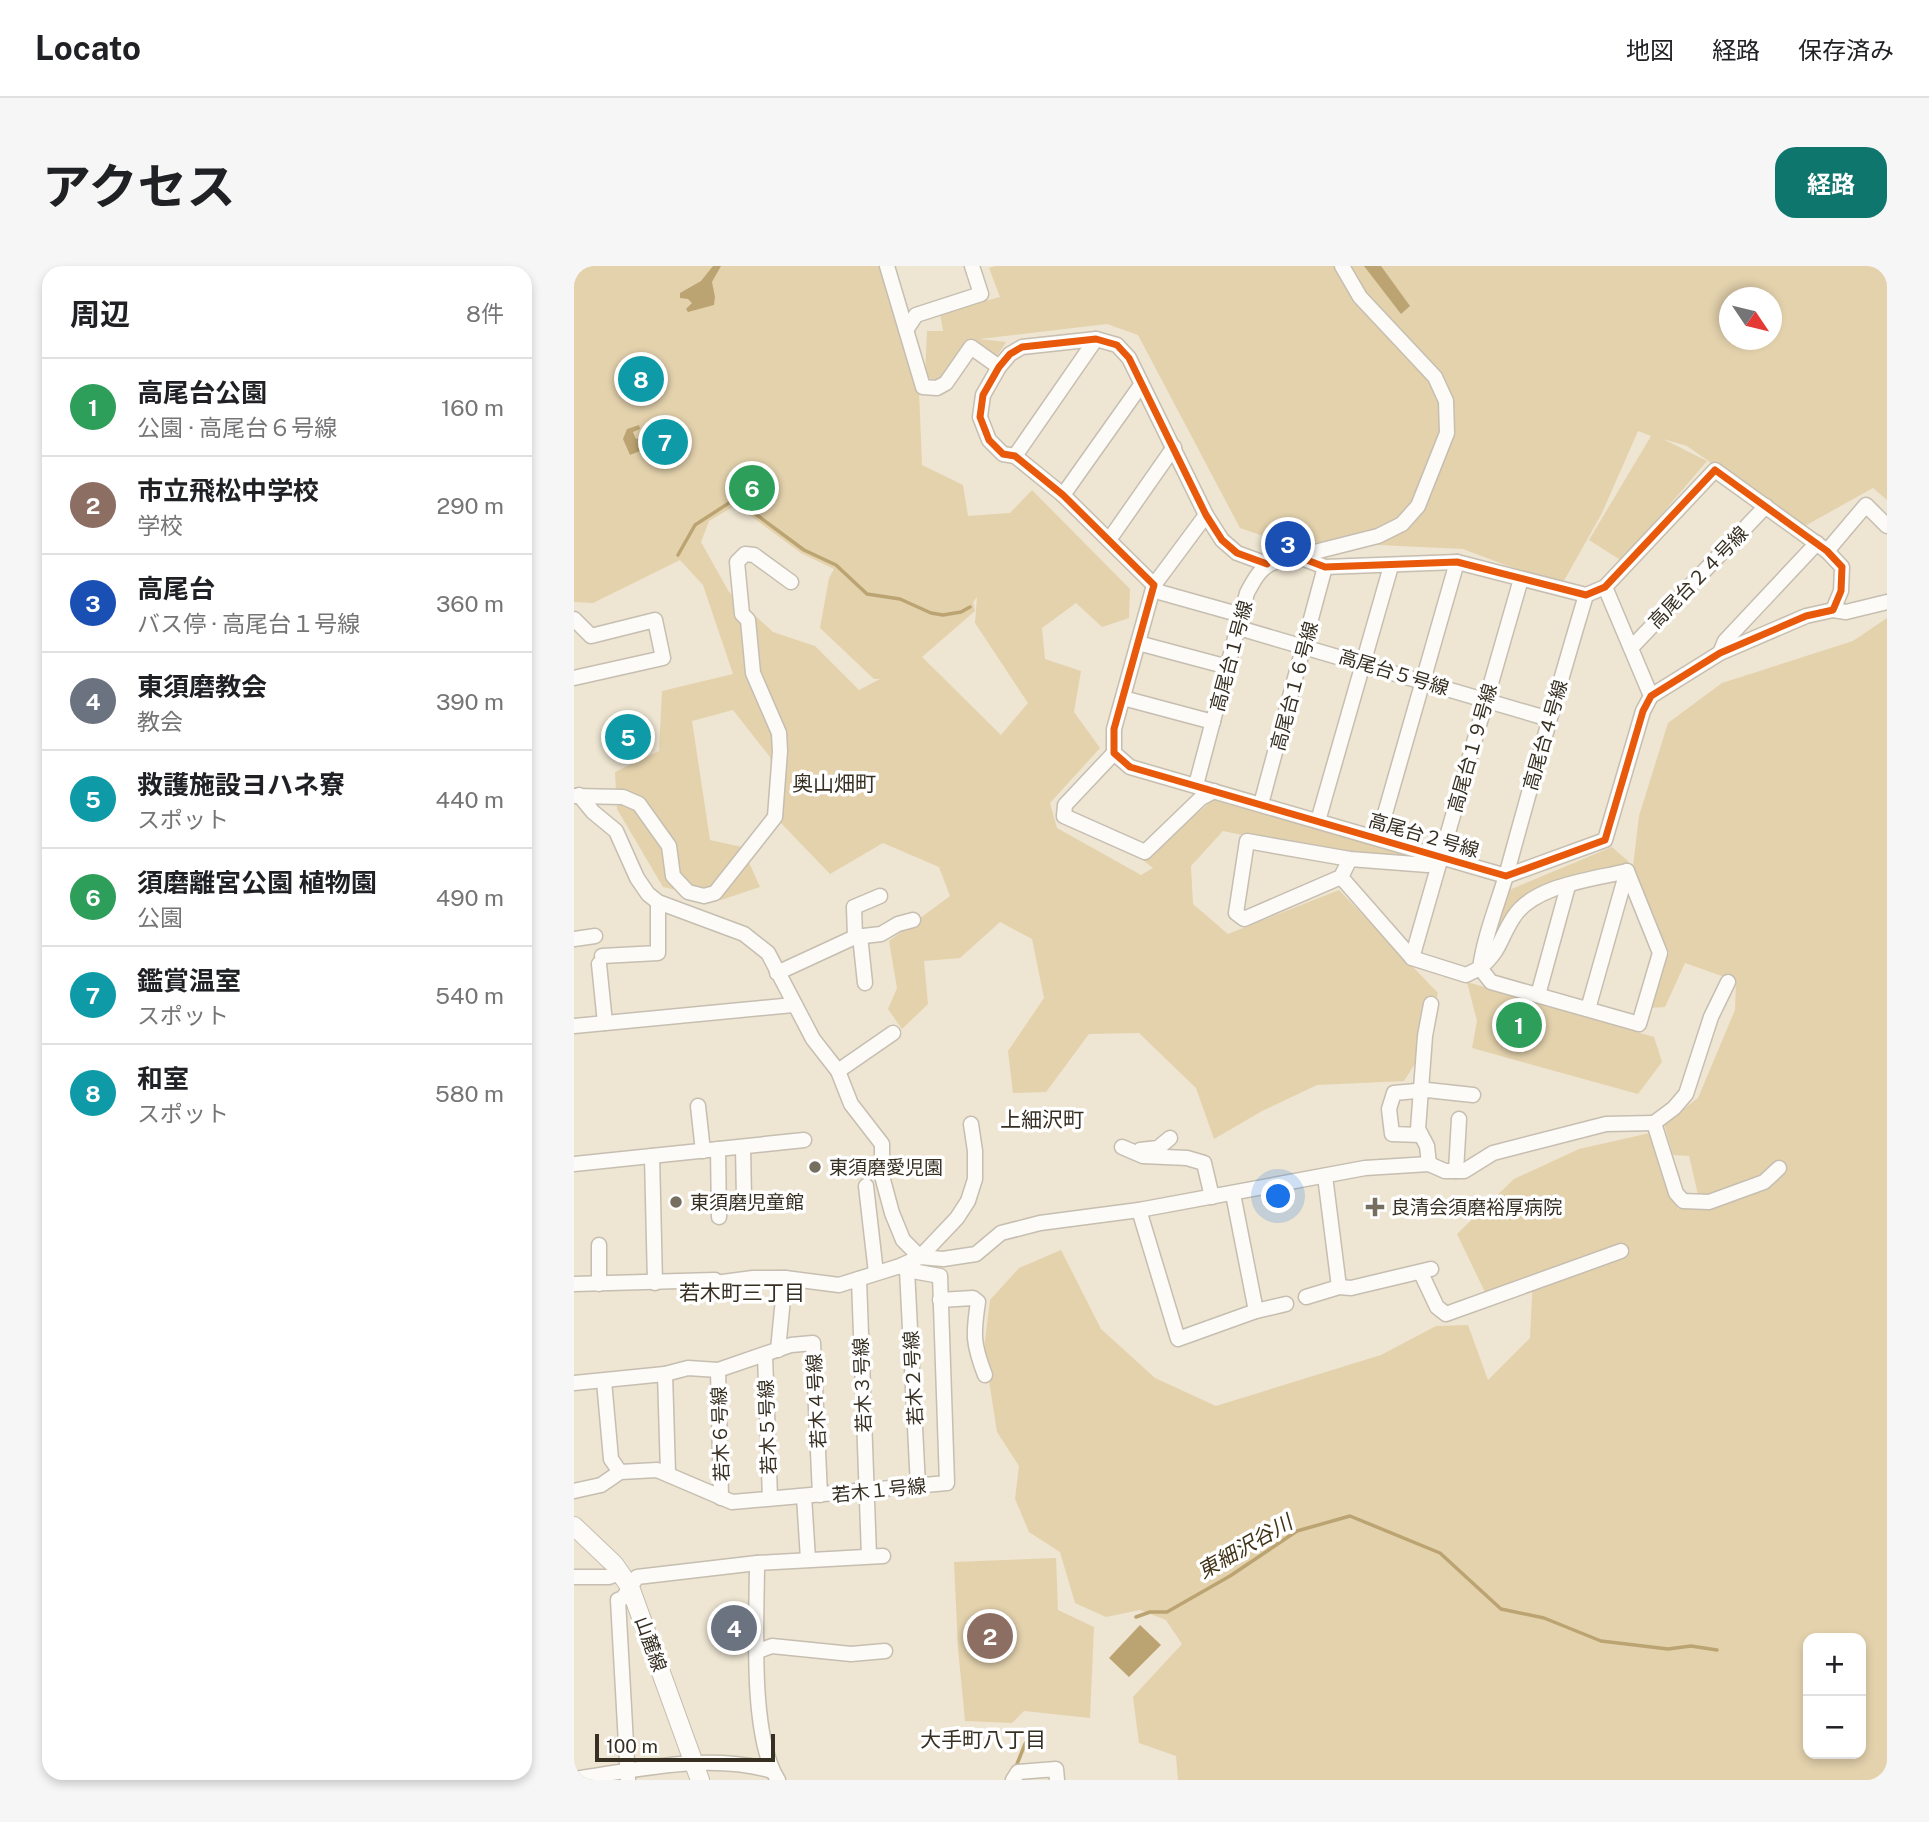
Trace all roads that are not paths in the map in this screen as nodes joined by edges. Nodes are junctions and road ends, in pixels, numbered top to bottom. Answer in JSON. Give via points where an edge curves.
{"nodes":[{"id":1,"x":887,"y":266,"type":"edge"},
{"id":2,"x":972,"y":266,"type":"edge"},
{"id":3,"x":1342,"y":266,"type":"edge"},
{"id":4,"x":906,"y":330,"type":"junction"},
{"id":5,"x":1096,"y":339,"type":"junction"},
{"id":6,"x":999,"y":367,"type":"junction"},
{"id":7,"x":1141,"y":385,"type":"junction"},
{"id":8,"x":1174,"y":447,"type":"junction"},
{"id":9,"x":1015,"y":456,"type":"junction"},
{"id":10,"x":1062,"y":495,"type":"junction"},
{"id":11,"x":1766,"y":506,"type":"junction"},
{"id":12,"x":1206,"y":515,"type":"junction"},
{"id":13,"x":1887,"y":526,"type":"edge"},
{"id":14,"x":1109,"y":540,"type":"junction"},
{"id":15,"x":1822,"y":547,"type":"junction"},
{"id":16,"x":1299,"y":557,"type":"junction"},
{"id":17,"x":1457,"y":562,"type":"junction"},
{"id":18,"x":1268,"y":564,"type":"junction"},
{"id":19,"x":1391,"y":566,"type":"junction"},
{"id":20,"x":1325,"y":567,"type":"junction"},
{"id":21,"x":1521,"y":579,"type":"junction"},
{"id":22,"x":791,"y":582,"type":"dead end"},
{"id":23,"x":1154,"y":585,"type":"junction"},
{"id":24,"x":1605,"y":587,"type":"junction"},
{"id":25,"x":1586,"y":595,"type":"junction"},
{"id":26,"x":1887,"y":602,"type":"edge"},
{"id":27,"x":1833,"y":610,"type":"junction"},
{"id":28,"x":574,"y":619,"type":"edge"},
{"id":29,"x":1240,"y":622,"type":"junction"},
{"id":30,"x":1138,"y":643,"type":"junction"},
{"id":31,"x":1305,"y":646,"type":"junction"},
{"id":32,"x":1631,"y":648,"type":"junction"},
{"id":33,"x":1720,"y":653,"type":"junction"},
{"id":34,"x":1364,"y":663,"type":"junction"},
{"id":35,"x":1228,"y":667,"type":"junction"},
{"id":36,"x":574,"y":678,"type":"edge"},
{"id":37,"x":1423,"y":681,"type":"junction"},
{"id":38,"x":1651,"y":696,"type":"junction"},
{"id":39,"x":1123,"y":698,"type":"junction"},
{"id":40,"x":1486,"y":700,"type":"junction"},
{"id":41,"x":1549,"y":719,"type":"junction"},
{"id":42,"x":1213,"y":722,"type":"junction"},
{"id":43,"x":1114,"y":753,"type":"junction"},
{"id":44,"x":1196,"y":785,"type":"junction"},
{"id":45,"x":1214,"y":791,"type":"junction"},
{"id":46,"x":576,"y":796,"type":"edge"},
{"id":47,"x":1261,"y":804,"type":"junction"},
{"id":48,"x":1318,"y":821,"type":"junction"},
{"id":49,"x":1378,"y":838,"type":"junction"},
{"id":50,"x":1441,"y":857,"type":"junction"},
{"id":51,"x":1350,"y":859,"type":"junction"},
{"id":52,"x":1627,"y":871,"type":"junction"},
{"id":53,"x":1506,"y":876,"type":"junction"},
{"id":54,"x":1340,"y":877,"type":"junction"},
{"id":55,"x":1569,"y":886,"type":"junction"},
{"id":56,"x":880,"y":896,"type":"dead end"},
{"id":57,"x":658,"y":902,"type":"junction"},
{"id":58,"x":912,"y":920,"type":"dead end"},
{"id":59,"x":595,"y":936,"type":"dead end"},
{"id":60,"x":857,"y":937,"type":"junction"},
{"id":61,"x":574,"y":939,"type":"edge"},
{"id":62,"x":1412,"y":958,"type":"junction"},
{"id":63,"x":1480,"y":968,"type":"junction"},
{"id":64,"x":777,"y":973,"type":"junction"},
{"id":65,"x":1728,"y":982,"type":"dead end"},
{"id":66,"x":865,"y":983,"type":"dead end"},
{"id":67,"x":1538,"y":995,"type":"junction"},
{"id":68,"x":1431,"y":1004,"type":"dead end"},
{"id":69,"x":793,"y":1005,"type":"junction"},
{"id":70,"x":1588,"y":1009,"type":"junction"},
{"id":71,"x":605,"y":1023,"type":"junction"},
{"id":72,"x":574,"y":1026,"type":"edge"},
{"id":73,"x":892,"y":1033,"type":"dead end"},
{"id":74,"x":838,"y":1071,"type":"junction"},
{"id":75,"x":1422,"y":1091,"type":"junction"},
{"id":76,"x":1473,"y":1095,"type":"dead end"},
{"id":77,"x":698,"y":1107,"type":"dead end"},
{"id":78,"x":1459,"y":1119,"type":"dead end"},
{"id":79,"x":1654,"y":1123,"type":"junction"},
{"id":80,"x":971,"y":1124,"type":"dead end"},
{"id":81,"x":1421,"y":1135,"type":"junction"},
{"id":82,"x":1170,"y":1138,"type":"dead end"},
{"id":83,"x":804,"y":1140,"type":"dead end"},
{"id":84,"x":743,"y":1147,"type":"junction"},
{"id":85,"x":710,"y":1150,"type":"junction"},
{"id":86,"x":652,"y":1156,"type":"junction"},
{"id":87,"x":574,"y":1164,"type":"edge"},
{"id":88,"x":1429,"y":1164,"type":"junction"},
{"id":89,"x":1779,"y":1168,"type":"dead end"},
{"id":90,"x":1456,"y":1171,"type":"junction"},
{"id":91,"x":1325,"y":1176,"type":"junction"},
{"id":92,"x":866,"y":1186,"type":"dead end"},
{"id":93,"x":1233,"y":1194,"type":"junction"},
{"id":94,"x":1212,"y":1197,"type":"junction"},
{"id":95,"x":744,"y":1199,"type":"dead end"},
{"id":96,"x":1139,"y":1210,"type":"junction"},
{"id":97,"x":719,"y":1217,"type":"dead end"},
{"id":98,"x":599,"y":1245,"type":"dead end"},
{"id":99,"x":1621,"y":1251,"type":"dead end"},
{"id":100,"x":920,"y":1257,"type":"junction"},
{"id":101,"x":904,"y":1268,"type":"junction"},
{"id":102,"x":876,"y":1273,"type":"junction"},
{"id":103,"x":785,"y":1278,"type":"junction"},
{"id":104,"x":859,"y":1279,"type":"junction"},
{"id":105,"x":599,"y":1283,"type":"junction"},
{"id":106,"x":655,"y":1283,"type":"junction"},
{"id":107,"x":574,"y":1284,"type":"edge"},
{"id":108,"x":1339,"y":1287,"type":"junction"},
{"id":109,"x":1306,"y":1297,"type":"dead end"},
{"id":110,"x":940,"y":1300,"type":"junction"},
{"id":111,"x":1286,"y":1304,"type":"dead end"},
{"id":112,"x":1255,"y":1311,"type":"junction"},
{"id":113,"x":772,"y":1353,"type":"junction"},
{"id":114,"x":718,"y":1370,"type":"junction"},
{"id":115,"x":665,"y":1374,"type":"junction"},
{"id":116,"x":985,"y":1375,"type":"dead end"},
{"id":117,"x":604,"y":1381,"type":"junction"},
{"id":118,"x":574,"y":1384,"type":"edge"},
{"id":119,"x":620,"y":1472,"type":"junction"},
{"id":120,"x":668,"y":1473,"type":"junction"},
{"id":121,"x":918,"y":1486,"type":"junction"},
{"id":122,"x":866,"y":1490,"type":"junction"},
{"id":123,"x":574,"y":1491,"type":"edge"},
{"id":124,"x":820,"y":1495,"type":"junction"},
{"id":125,"x":804,"y":1496,"type":"junction"},
{"id":126,"x":722,"y":1498,"type":"junction"},
{"id":127,"x":770,"y":1498,"type":"junction"},
{"id":128,"x":574,"y":1526,"type":"edge"},
{"id":129,"x":808,"y":1559,"type":"junction"},
{"id":130,"x":757,"y":1563,"type":"junction"},
{"id":131,"x":574,"y":1577,"type":"edge"},
{"id":132,"x":625,"y":1580,"type":"junction"},
{"id":133,"x":758,"y":1651,"type":"junction"},
{"id":134,"x":885,"y":1651,"type":"dead end"},
{"id":135,"x":696,"y":1772,"type":"edge"},
{"id":136,"x":1057,"y":1774,"type":"edge"},
{"id":137,"x":775,"y":1775,"type":"edge"},
{"id":138,"x":628,"y":1776,"type":"edge"},
{"id":139,"x":574,"y":1779,"type":"edge"},
{"id":140,"x":1013,"y":1779,"type":"edge"}],
"edges":[{"from":1,"to":4,"type":"street"},
{"from":2,"to":4,"type":"street","via":[[981,294],[916,315]]},
{"from":3,"to":16,"type":"street","via":[[1360,297],[1435,377],[1446,401],[1447,433],[1418,506],[1402,524],[1378,536]]},
{"from":4,"to":6,"type":"street","via":[[923,387],[946,383],[971,347]]},
{"from":5,"to":6,"type":"street","via":[[1022,347]]},
{"from":5,"to":7,"type":"street","via":[[1117,345],[1129,358]]},
{"from":5,"to":9,"type":"street"},
{"from":6,"to":9,"type":"street","via":[[983,395],[979,417],[989,440],[1003,454]]},
{"from":7,"to":8,"type":"street"},
{"from":7,"to":10,"type":"street"},
{"from":8,"to":12,"type":"street"},
{"from":8,"to":14,"type":"street"},
{"from":9,"to":10,"type":"street"},
{"from":10,"to":14,"type":"street"},
{"from":11,"to":15,"type":"street"},
{"from":11,"to":24,"type":"street","via":[[1715,470]]},
{"from":11,"to":32,"type":"street","name":"高尾台２４号線"},
{"from":12,"to":18,"type":"street","via":[[1237,553]]},
{"from":12,"to":23,"type":"street"},
{"from":13,"to":15,"type":"street","via":[[1866,505]]},
{"from":14,"to":23,"type":"street"},
{"from":15,"to":27,"type":"street","via":[[1842,567],[1841,591]]},
{"from":15,"to":33,"type":"street","via":[[1725,641]]},
{"from":16,"to":18,"type":"street"},
{"from":16,"to":20,"type":"street"},
{"from":17,"to":19,"type":"street"},
{"from":17,"to":21,"type":"street"},
{"from":17,"to":37,"type":"street"},
{"from":18,"to":29,"type":"street","name":"高尾台１号線","via":[[1247,593]]},
{"from":19,"to":20,"type":"street"},
{"from":19,"to":34,"type":"street"},
{"from":20,"to":31,"type":"street","name":"高尾台１６号線"},
{"from":21,"to":25,"type":"street"},
{"from":21,"to":40,"type":"street","name":"高尾台１９号線"},
{"from":22,"to":46,"type":"street","via":[[754,555],[745,554],[737,562],[753,673],[779,733],[780,751],[775,817],[715,893],[688,892],[673,876],[669,846],[639,804],[623,797]]},
{"from":23,"to":29,"type":"street","name":"高尾台５号線","via":[[1159,592]]},
{"from":23,"to":30,"type":"street"},
{"from":24,"to":25,"type":"street"},
{"from":24,"to":32,"type":"street"},
{"from":25,"to":41,"type":"street","name":"高尾台４号線"},
{"from":26,"to":27,"type":"street","via":[[1846,612]]},
{"from":27,"to":33,"type":"street","via":[[1806,616]]},
{"from":28,"to":36,"type":"street","via":[[591,636],[655,620],[663,658]]},
{"from":29,"to":31,"type":"street","name":"高尾台５号線"},
{"from":29,"to":35,"type":"street","name":"高尾台１号線"},
{"from":30,"to":35,"type":"street"},
{"from":30,"to":39,"type":"street"},
{"from":31,"to":34,"type":"street","name":"高尾台５号線"},
{"from":31,"to":47,"type":"street","name":"高尾台１６号線"},
{"from":32,"to":38,"type":"street"},
{"from":33,"to":38,"type":"street"},
{"from":34,"to":37,"type":"street","name":"高尾台５号線"},
{"from":34,"to":48,"type":"street"},
{"from":35,"to":42,"type":"street","name":"高尾台１号線"},
{"from":37,"to":40,"type":"street","name":"高尾台５号線"},
{"from":37,"to":49,"type":"street"},
{"from":38,"to":53,"type":"street","via":[[1605,840]]},
{"from":39,"to":42,"type":"street"},
{"from":39,"to":43,"type":"street","via":[[1114,729]]},
{"from":40,"to":41,"type":"street","name":"高尾台５号線"},
{"from":40,"to":50,"type":"street","name":"高尾台１９号線"},
{"from":41,"to":53,"type":"street","name":"高尾台４号線"},
{"from":42,"to":44,"type":"street","name":"高尾台１号線"},
{"from":43,"to":44,"type":"street","name":"高尾台２号線","via":[[1130,767]]},
{"from":43,"to":45,"type":"street","via":[[1065,805],[1064,816],[1145,852]]},
{"from":44,"to":45,"type":"street","name":"高尾台２号線"},
{"from":45,"to":47,"type":"street","name":"高尾台２号線"},
{"from":46,"to":57,"type":"street","via":[[616,831],[637,878]]},
{"from":47,"to":48,"type":"street","name":"高尾台２号線"},
{"from":48,"to":49,"type":"street","name":"高尾台２号線"},
{"from":49,"to":50,"type":"street","name":"高尾台２号線"},
{"from":50,"to":51,"type":"street","via":[[1428,865]]},
{"from":50,"to":53,"type":"street","name":"高尾台２号線"},
{"from":50,"to":62,"type":"street","name":"高尾台１９号線"},
{"from":51,"to":54,"type":"street"},
{"from":51,"to":54,"type":"street","via":[[1247,841],[1236,914],[1244,919]]},
{"from":52,"to":55,"type":"street"},
{"from":52,"to":70,"type":"street"},
{"from":52,"to":70,"type":"street","via":[[1660,953],[1639,1024]]},
{"from":53,"to":63,"type":"street","name":"高尾台４号線"},
{"from":54,"to":62,"type":"street"},
{"from":55,"to":63,"type":"street","via":[[1537,895],[1524,905],[1495,954]]},
{"from":55,"to":67,"type":"street"},
{"from":56,"to":60,"type":"street","via":[[854,907]]},
{"from":57,"to":64,"type":"street","via":[[744,934],[768,953]]},
{"from":57,"to":71,"type":"street","via":[[658,953],[601,960]]},
{"from":58,"to":60,"type":"street","via":[[881,934]]},
{"from":59,"to":61,"type":"street"},
{"from":60,"to":64,"type":"street"},
{"from":60,"to":66,"type":"street"},
{"from":62,"to":63,"type":"street","via":[[1466,975]]},
{"from":63,"to":67,"type":"street","via":[[1491,982]]},
{"from":64,"to":69,"type":"street"},
{"from":65,"to":79,"type":"street","via":[[1711,1017],[1686,1094]]},
{"from":67,"to":70,"type":"street"},
{"from":68,"to":75,"type":"street"},
{"from":69,"to":71,"type":"street"},
{"from":69,"to":74,"type":"street"},
{"from":71,"to":72,"type":"street"},
{"from":73,"to":74,"type":"street"},
{"from":74,"to":100,"type":"street","via":[[851,1104],[882,1144],[882,1176],[892,1213],[903,1240]]},
{"from":75,"to":76,"type":"street"},
{"from":75,"to":81,"type":"street"},
{"from":75,"to":81,"type":"street","via":[[1394,1093],[1389,1109],[1392,1134]]},
{"from":77,"to":85,"type":"street"},
{"from":78,"to":90,"type":"street"},
{"from":79,"to":89,"type":"street","via":[[1676,1193],[1683,1201],[1709,1202],[1764,1182]]},
{"from":79,"to":90,"type":"street","via":[[1606,1124],[1493,1153]]},
{"from":80,"to":100,"type":"street","via":[[975,1179],[968,1201]]},
{"from":81,"to":88,"type":"street"},
{"from":82,"to":94,"type":"street","via":[[1158,1148],[1127,1149],[1143,1156],[1204,1163]]},
{"from":83,"to":84,"type":"street"},
{"from":84,"to":85,"type":"street"},
{"from":84,"to":95,"type":"street"},
{"from":85,"to":86,"type":"street"},
{"from":85,"to":97,"type":"street"},
{"from":86,"to":87,"type":"street"},
{"from":86,"to":106,"type":"street"},
{"from":88,"to":90,"type":"street"},
{"from":88,"to":91,"type":"street"},
{"from":91,"to":93,"type":"street"},
{"from":91,"to":108,"type":"street"},
{"from":92,"to":102,"type":"street"},
{"from":93,"to":94,"type":"street"},
{"from":93,"to":112,"type":"street"},
{"from":94,"to":96,"type":"street"},
{"from":96,"to":100,"type":"street","via":[[1001,1233],[976,1254]]},
{"from":96,"to":112,"type":"street","via":[[1178,1339]]},
{"from":98,"to":105,"type":"street"},
{"from":99,"to":108,"type":"street","via":[[1446,1314],[1437,1307],[1426,1271]]},
{"from":100,"to":101,"type":"street"},
{"from":101,"to":102,"type":"street"},
{"from":101,"to":110,"type":"street","name":"若木１号線","via":[[940,1276]]},
{"from":101,"to":121,"type":"street","name":"若木２号線"},
{"from":102,"to":104,"type":"street"},
{"from":103,"to":104,"type":"street","via":[[839,1285]]},
{"from":103,"to":106,"type":"street"},
{"from":103,"to":113,"type":"street","name":"若木５号線"},
{"from":104,"to":122,"type":"street","name":"若木３号線"},
{"from":105,"to":106,"type":"street"},
{"from":105,"to":107,"type":"street"},
{"from":108,"to":109,"type":"street"},
{"from":110,"to":116,"type":"street","via":[[973,1298],[978,1302],[973,1332]]},
{"from":110,"to":121,"type":"street","name":"若木１号線","via":[[947,1483]]},
{"from":111,"to":112,"type":"street"},
{"from":113,"to":114,"type":"street"},
{"from":113,"to":124,"type":"street","name":"若木４号線","via":[[813,1343]]},
{"from":113,"to":127,"type":"street","name":"若木５号線"},
{"from":114,"to":115,"type":"street","via":[[688,1368]]},
{"from":114,"to":126,"type":"street","name":"若木６号線"},
{"from":115,"to":117,"type":"street"},
{"from":115,"to":120,"type":"street"},
{"from":117,"to":118,"type":"street"},
{"from":117,"to":119,"type":"street","via":[[611,1459]]},
{"from":119,"to":120,"type":"street","name":"若木１号線"},
{"from":119,"to":123,"type":"street","name":"若木１号線","via":[[601,1485]]},
{"from":120,"to":126,"type":"street","name":"若木１号線"},
{"from":121,"to":122,"type":"street","name":"若木１号線"},
{"from":122,"to":124,"type":"street","name":"若木１号線"},
{"from":122,"to":129,"type":"street","name":"若木３号線","via":[[876,1556]]},
{"from":124,"to":125,"type":"street","name":"若木１号線"},
{"from":125,"to":127,"type":"street","name":"若木１号線"},
{"from":125,"to":129,"type":"street"},
{"from":126,"to":127,"type":"street","name":"若木１号線","via":[[732,1502]]},
{"from":128,"to":132,"type":"main road","name":"山麓線"},
{"from":129,"to":130,"type":"street"},
{"from":130,"to":132,"type":"street"},
{"from":130,"to":133,"type":"street"},
{"from":131,"to":132,"type":"street"},
{"from":132,"to":135,"type":"main road","name":"山麓線"},
{"from":132,"to":138,"type":"street","via":[[623,1598],[618,1600]]},
{"from":133,"to":134,"type":"street","via":[[772,1646],[850,1654]]},
{"from":133,"to":137,"type":"street","via":[[759,1721]]},
{"from":135,"to":137,"type":"street","via":[[750,1764]]},
{"from":135,"to":138,"type":"street"},
{"from":136,"to":140,"type":"street","via":[[1023,1770]]},
{"from":138,"to":139,"type":"street"}]}
